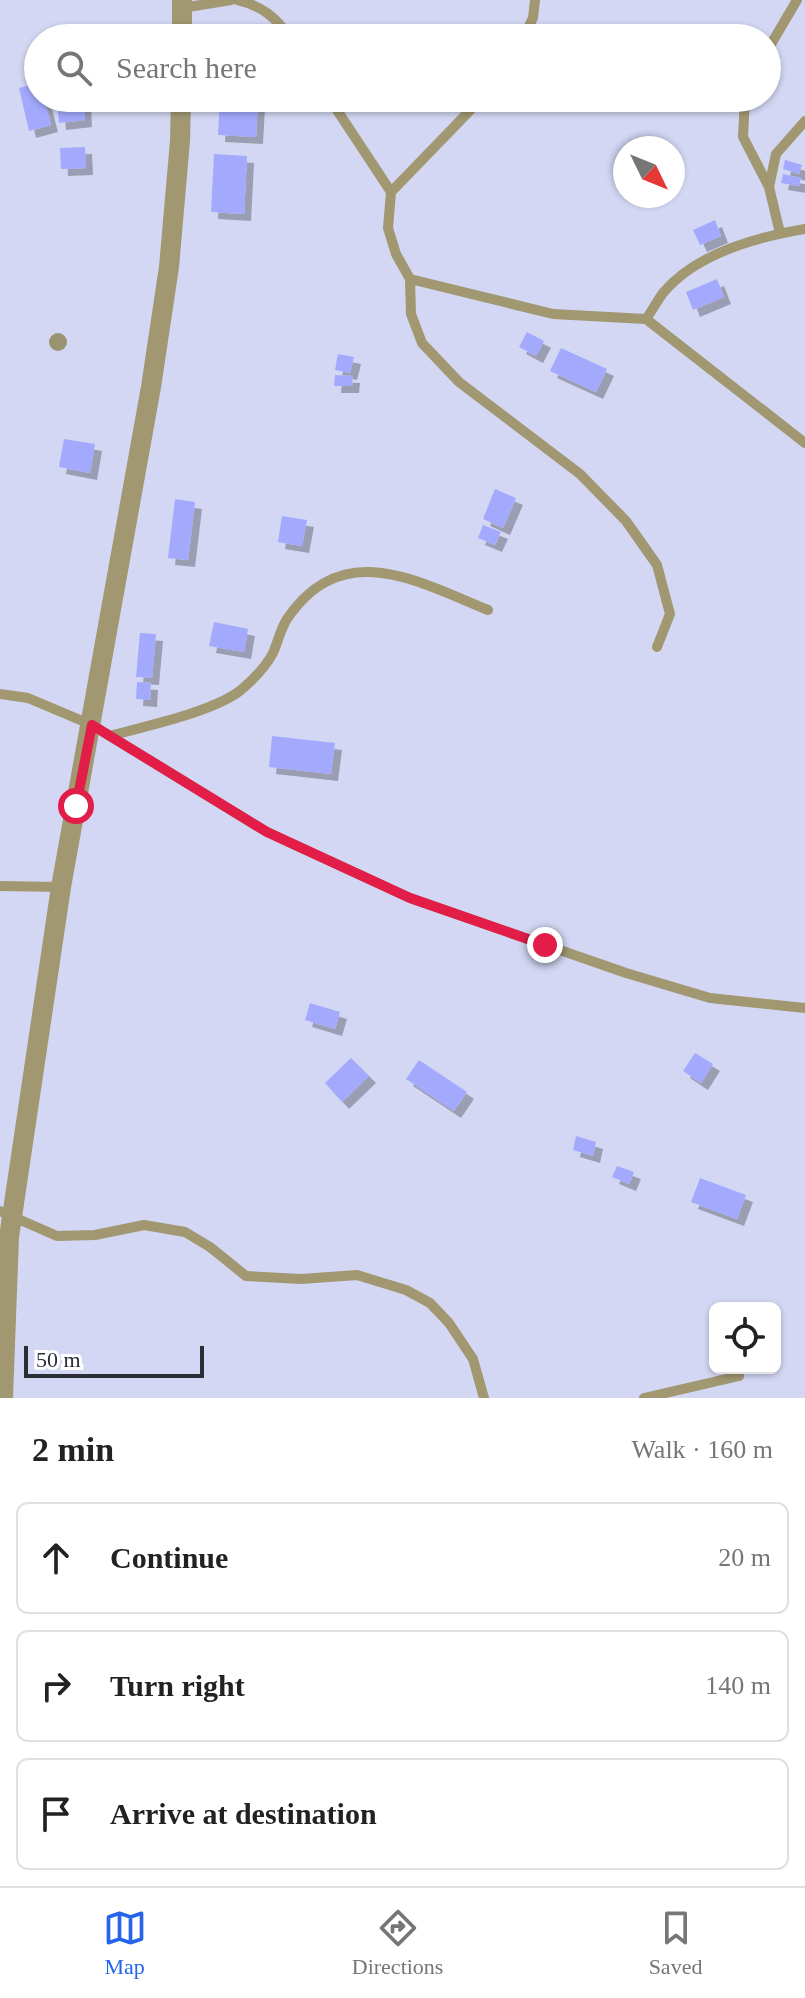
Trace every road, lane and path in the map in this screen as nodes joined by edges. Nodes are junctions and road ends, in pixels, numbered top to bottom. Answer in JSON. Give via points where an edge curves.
{"nodes":[{"id":1,"x":234,"y":0,"type":"edge"},
{"id":2,"x":535,"y":0,"type":"edge"},
{"id":3,"x":797,"y":0,"type":"edge"},
{"id":4,"x":182,"y":4,"type":"edge"},
{"id":5,"x":279,"y":24,"type":"edge"},
{"id":6,"x":530,"y":24,"type":"edge"},
{"id":7,"x":781,"y":27,"type":"edge"},
{"id":8,"x":181,"y":112,"type":"edge"},
{"id":9,"x":338,"y":112,"type":"edge"},
{"id":10,"x":468,"y":112,"type":"edge"},
{"id":11,"x":744,"y":112,"type":"edge"},
{"id":12,"x":805,"y":121,"type":"edge"},
{"id":13,"x":769,"y":187,"type":"junction"},
{"id":14,"x":391,"y":192,"type":"junction"},
{"id":15,"x":805,"y":229,"type":"edge"},
{"id":16,"x":780,"y":233,"type":"junction"},
{"id":17,"x":410,"y":279,"type":"junction"},
{"id":18,"x":646,"y":319,"type":"junction"},
{"id":19,"x":805,"y":443,"type":"edge"},
{"id":20,"x":488,"y":610,"type":"dead end"},
{"id":21,"x":657,"y":647,"type":"dead end"},
{"id":22,"x":0,"y":694,"type":"edge"},
{"id":23,"x":92,"y":725,"type":"junction"},
{"id":24,"x":110,"y":736,"type":"junction"},
{"id":25,"x":0,"y":886,"type":"edge"},
{"id":26,"x":61,"y":887,"type":"junction"},
{"id":27,"x":805,"y":1008,"type":"edge"},
{"id":28,"x":6,"y":1213,"type":"edge"},
{"id":29,"x":739,"y":1376,"type":"dead end"},
{"id":30,"x":3,"y":1398,"type":"edge"},
{"id":31,"x":484,"y":1398,"type":"edge"},
{"id":32,"x":644,"y":1398,"type":"edge"}],
"edges":[{"from":1,"to":4,"type":"lane"},
{"from":1,"to":5,"type":"lane","via":[[271,13]]},
{"from":2,"to":6,"type":"lane"},
{"from":3,"to":7,"type":"lane"},
{"from":8,"to":23,"type":"street","via":[[169,267]]},
{"from":9,"to":14,"type":"lane"},
{"from":10,"to":14,"type":"lane"},
{"from":11,"to":13,"type":"lane","via":[[743,137]]},
{"from":12,"to":13,"type":"lane","via":[[776,154]]},
{"from":13,"to":16,"type":"lane"},
{"from":14,"to":17,"type":"lane","via":[[388,228]]},
{"from":15,"to":16,"type":"lane"},
{"from":16,"to":18,"type":"lane","via":[[694,266],[664,291]]},
{"from":17,"to":18,"type":"lane","via":[[553,314]]},
{"from":17,"to":21,"type":"lane","via":[[411,314],[422,343],[459,382],[580,474],[626,521],[657,565],[670,614]]},
{"from":18,"to":19,"type":"lane"},
{"from":20,"to":24,"type":"lane","via":[[384,571],[339,577],[298,604],[261,673],[238,692],[205,708]]},
{"from":22,"to":23,"type":"lane","via":[[28,698]]},
{"from":23,"to":24,"type":"lane"},
{"from":23,"to":26,"type":"street"},
{"from":24,"to":27,"type":"lane","via":[[267,832],[410,898],[710,998]]},
{"from":25,"to":26,"type":"lane"},
{"from":26,"to":28,"type":"street"},
{"from":28,"to":30,"type":"street"},
{"from":28,"to":31,"type":"lane","via":[[57,1236],[144,1225],[185,1232],[246,1276],[357,1275],[406,1290],[430,1303],[449,1323],[473,1359]]},
{"from":29,"to":32,"type":"lane"}]}
